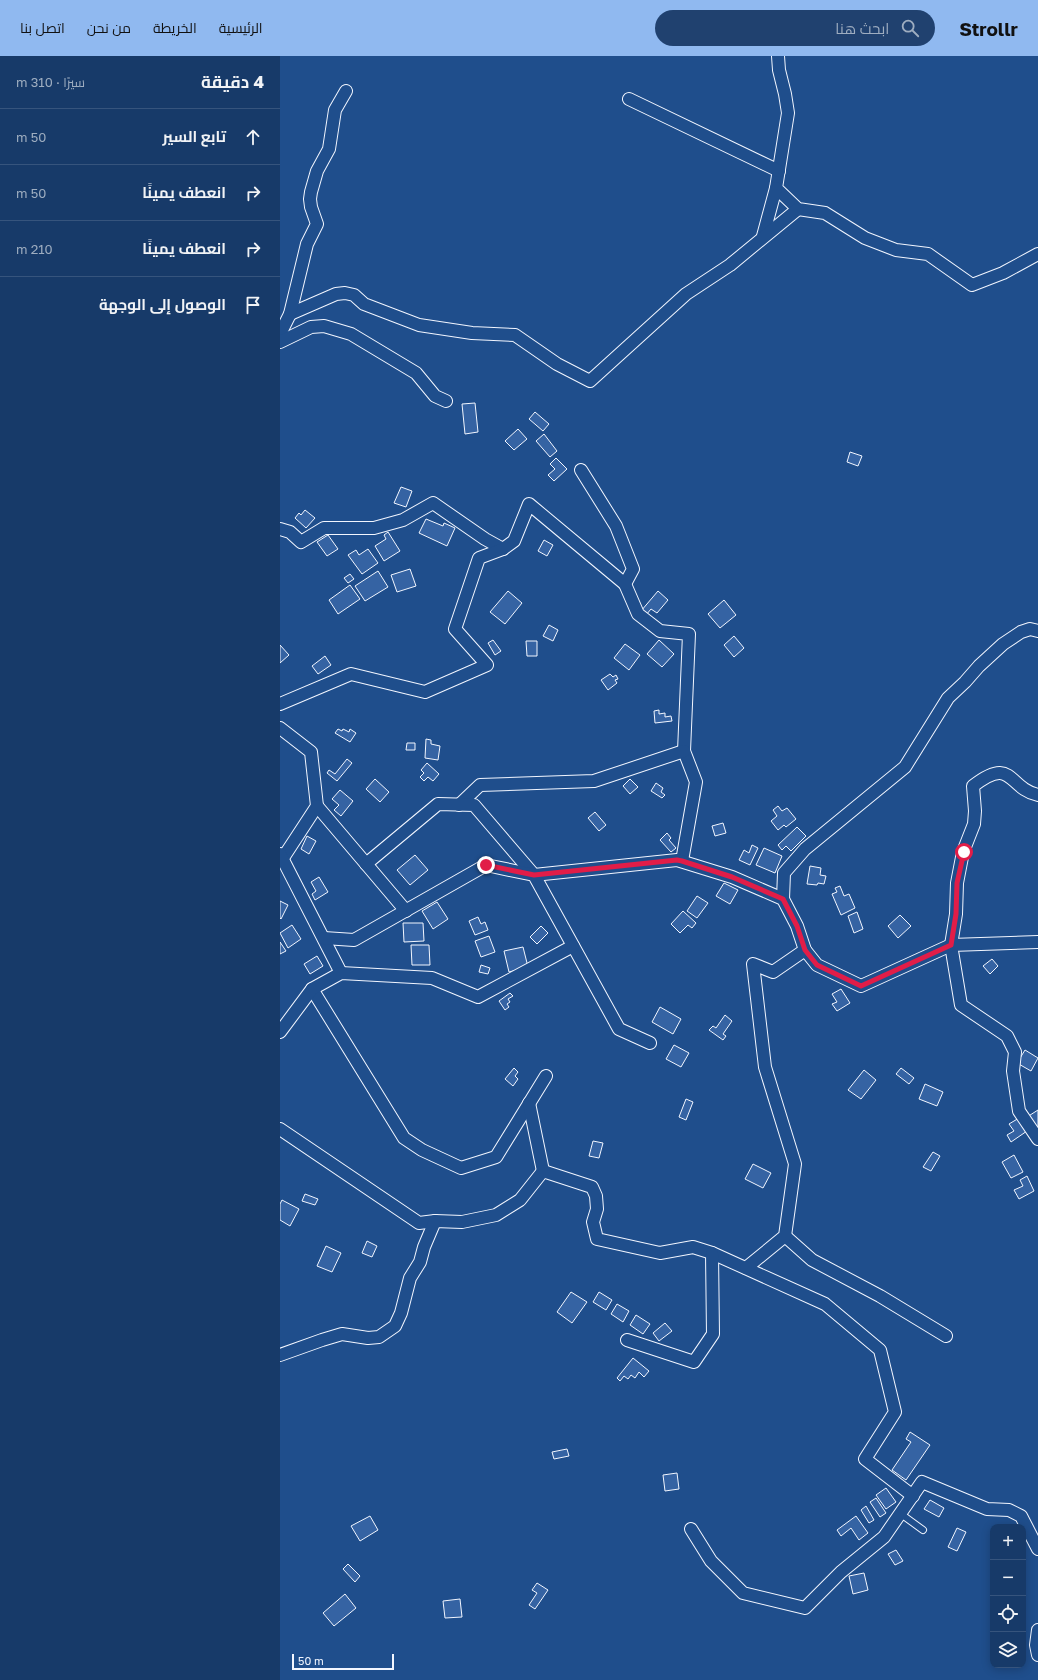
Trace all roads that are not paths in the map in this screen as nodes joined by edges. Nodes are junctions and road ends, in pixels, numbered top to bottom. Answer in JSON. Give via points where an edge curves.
{"nodes":[{"id":1,"x":778,"y":56,"type":"edge"},
{"id":2,"x":346,"y":91,"type":"dead end"},
{"id":3,"x":629,"y":99,"type":"dead end"},
{"id":4,"x":779,"y":171,"type":"junction"},
{"id":5,"x":776,"y":188,"type":"junction"},
{"id":6,"x":798,"y":208,"type":"junction"},
{"id":7,"x":763,"y":236,"type":"junction"},
{"id":8,"x":1038,"y":254,"type":"edge"},
{"id":9,"x":290,"y":314,"type":"junction"},
{"id":10,"x":280,"y":334,"type":"edge"},
{"id":11,"x":280,"y":342,"type":"edge"},
{"id":12,"x":446,"y":401,"type":"dead end"},
{"id":13,"x":581,"y":470,"type":"dead end"},
{"id":14,"x":280,"y":529,"type":"edge"},
{"id":15,"x":503,"y":549,"type":"junction"},
{"id":16,"x":625,"y":584,"type":"junction"},
{"id":17,"x":1038,"y":631,"type":"edge"},
{"id":18,"x":280,"y":704,"type":"edge"},
{"id":19,"x":280,"y":728,"type":"edge"},
{"id":20,"x":684,"y":751,"type":"junction"},
{"id":21,"x":1038,"y":795,"type":"edge"},
{"id":22,"x":459,"y":805,"type":"junction"},
{"id":23,"x":317,"y":806,"type":"junction"},
{"id":24,"x":282,"y":856,"type":"edge"},
{"id":25,"x":682,"y":861,"type":"junction"},
{"id":26,"x":366,"y":864,"type":"junction"},
{"id":27,"x":534,"y":875,"type":"junction"},
{"id":28,"x":783,"y":899,"type":"junction"},
{"id":29,"x":406,"y":911,"type":"junction"},
{"id":30,"x":324,"y":938,"type":"junction"},
{"id":31,"x":1038,"y":942,"type":"edge"},
{"id":32,"x":951,"y":945,"type":"junction"},
{"id":33,"x":573,"y":946,"type":"junction"},
{"id":34,"x":805,"y":950,"type":"junction"},
{"id":35,"x":341,"y":973,"type":"junction"},
{"id":36,"x":312,"y":989,"type":"junction"},
{"id":37,"x":280,"y":1032,"type":"edge"},
{"id":38,"x":650,"y":1043,"type":"dead end"},
{"id":39,"x":546,"y":1076,"type":"dead end"},
{"id":40,"x":529,"y":1103,"type":"junction"},
{"id":41,"x":280,"y":1129,"type":"edge"},
{"id":42,"x":1038,"y":1139,"type":"edge"},
{"id":43,"x":543,"y":1171,"type":"junction"},
{"id":44,"x":435,"y":1221,"type":"junction"},
{"id":45,"x":786,"y":1236,"type":"junction"},
{"id":46,"x":712,"y":1253,"type":"junction"},
{"id":47,"x":746,"y":1268,"type":"junction"},
{"id":48,"x":946,"y":1336,"type":"dead end"},
{"id":49,"x":627,"y":1340,"type":"dead end"},
{"id":50,"x":280,"y":1355,"type":"edge"},
{"id":51,"x":913,"y":1496,"type":"junction"},
{"id":52,"x":900,"y":1514,"type":"junction"},
{"id":53,"x":691,"y":1529,"type":"dead end"},
{"id":54,"x":923,"y":1530,"type":"dead end"},
{"id":55,"x":1038,"y":1548,"type":"edge"},
{"id":56,"x":1038,"y":1630,"type":"edge"},
{"id":57,"x":1038,"y":1655,"type":"edge"}],
"edges":[{"from":1,"to":4,"type":"street","via":[[788,113]]},
{"from":2,"to":9,"type":"street","via":[[335,110],[329,149],[317,170],[311,192],[311,207],[317,224],[307,244]]},
{"from":3,"to":4,"type":"street"},
{"from":4,"to":5,"type":"street"},
{"from":5,"to":6,"type":"street"},
{"from":5,"to":7,"type":"street"},
{"from":6,"to":7,"type":"street"},
{"from":6,"to":8,"type":"street","via":[[826,213],[865,238],[896,250],[928,254],[972,286]]},
{"from":7,"to":9,"type":"street","via":[[730,265],[686,294],[590,381],[557,364],[515,335],[418,325],[364,304],[354,295],[336,294]]},
{"from":9,"to":10,"type":"street"},
{"from":11,"to":12,"type":"street","via":[[311,327],[324,326],[351,334],[416,373],[435,396]]},
{"from":13,"to":16,"type":"street","via":[[616,526],[633,569]]},
{"from":14,"to":15,"type":"street","via":[[290,532],[301,542],[324,528],[374,528],[403,520],[433,503]]},
{"from":15,"to":16,"type":"street","via":[[514,541],[529,504]]},
{"from":15,"to":18,"type":"street","via":[[479,558],[455,629],[487,665],[425,692],[351,674]]},
{"from":16,"to":20,"type":"street","via":[[638,614],[660,631],[689,634]]},
{"from":17,"to":28,"type":"street","via":[[1030,629],[1021,632],[1003,644],[948,698],[904,767],[805,849],[784,873]]},
{"from":19,"to":23,"type":"street","via":[[311,752]]},
{"from":20,"to":22,"type":"street","via":[[594,781],[480,784]]},
{"from":20,"to":25,"type":"street","via":[[696,782]]},
{"from":21,"to":32,"type":"street","via":[[1029,793],[1008,775],[1000,773],[991,774],[973,786],[974,824],[957,883]]},
{"from":22,"to":26,"type":"street","via":[[438,804]]},
{"from":22,"to":27,"type":"street","via":[[474,805]]},
{"from":23,"to":24,"type":"street"},
{"from":23,"to":26,"type":"street"},
{"from":24,"to":30,"type":"street"},
{"from":25,"to":27,"type":"street"},
{"from":25,"to":28,"type":"street","via":[[732,877]]},
{"from":26,"to":29,"type":"street"},
{"from":27,"to":29,"type":"street","via":[[486,865]]},
{"from":27,"to":33,"type":"street"},
{"from":28,"to":34,"type":"street","via":[[797,926]]},
{"from":29,"to":30,"type":"street","via":[[354,940]]},
{"from":30,"to":35,"type":"street"},
{"from":31,"to":32,"type":"street"},
{"from":32,"to":34,"type":"street","via":[[861,986],[817,965]]},
{"from":32,"to":42,"type":"street","via":[[961,1005],[1007,1036],[1015,1052],[1013,1071],[1020,1111]]},
{"from":33,"to":35,"type":"street","via":[[478,997],[432,978]]},
{"from":33,"to":38,"type":"street","via":[[619,1029]]},
{"from":34,"to":45,"type":"street","via":[[773,972],[753,964],[765,1068],[795,1164]]},
{"from":35,"to":36,"type":"street"},
{"from":36,"to":37,"type":"street"},
{"from":36,"to":40,"type":"street","via":[[404,1138],[422,1150],[461,1168],[496,1157]]},
{"from":39,"to":40,"type":"street"},
{"from":40,"to":43,"type":"street"},
{"from":41,"to":44,"type":"street","via":[[418,1223]]},
{"from":43,"to":44,"type":"street","via":[[520,1200],[496,1215],[462,1222]]},
{"from":43,"to":46,"type":"street","via":[[592,1187],[596,1196],[597,1209],[593,1222],[597,1240],[660,1253],[693,1247]]},
{"from":44,"to":50,"type":"street","via":[[420,1262],[410,1278],[394,1326],[379,1337],[342,1334]]},
{"from":45,"to":47,"type":"street"},
{"from":45,"to":48,"type":"street","via":[[812,1260],[880,1296]]},
{"from":46,"to":47,"type":"street"},
{"from":46,"to":49,"type":"street","via":[[713,1334],[694,1362]]},
{"from":47,"to":51,"type":"street","via":[[825,1304],[880,1350],[895,1412],[865,1459]]},
{"from":51,"to":52,"type":"street"},
{"from":51,"to":55,"type":"street","via":[[922,1482],[986,1509],[1008,1510],[1021,1516]]},
{"from":52,"to":53,"type":"street","via":[[884,1537],[841,1572],[805,1608],[743,1593],[711,1561]]},
{"from":52,"to":54,"type":"lane"},
{"from":56,"to":57,"type":"street"}]}
